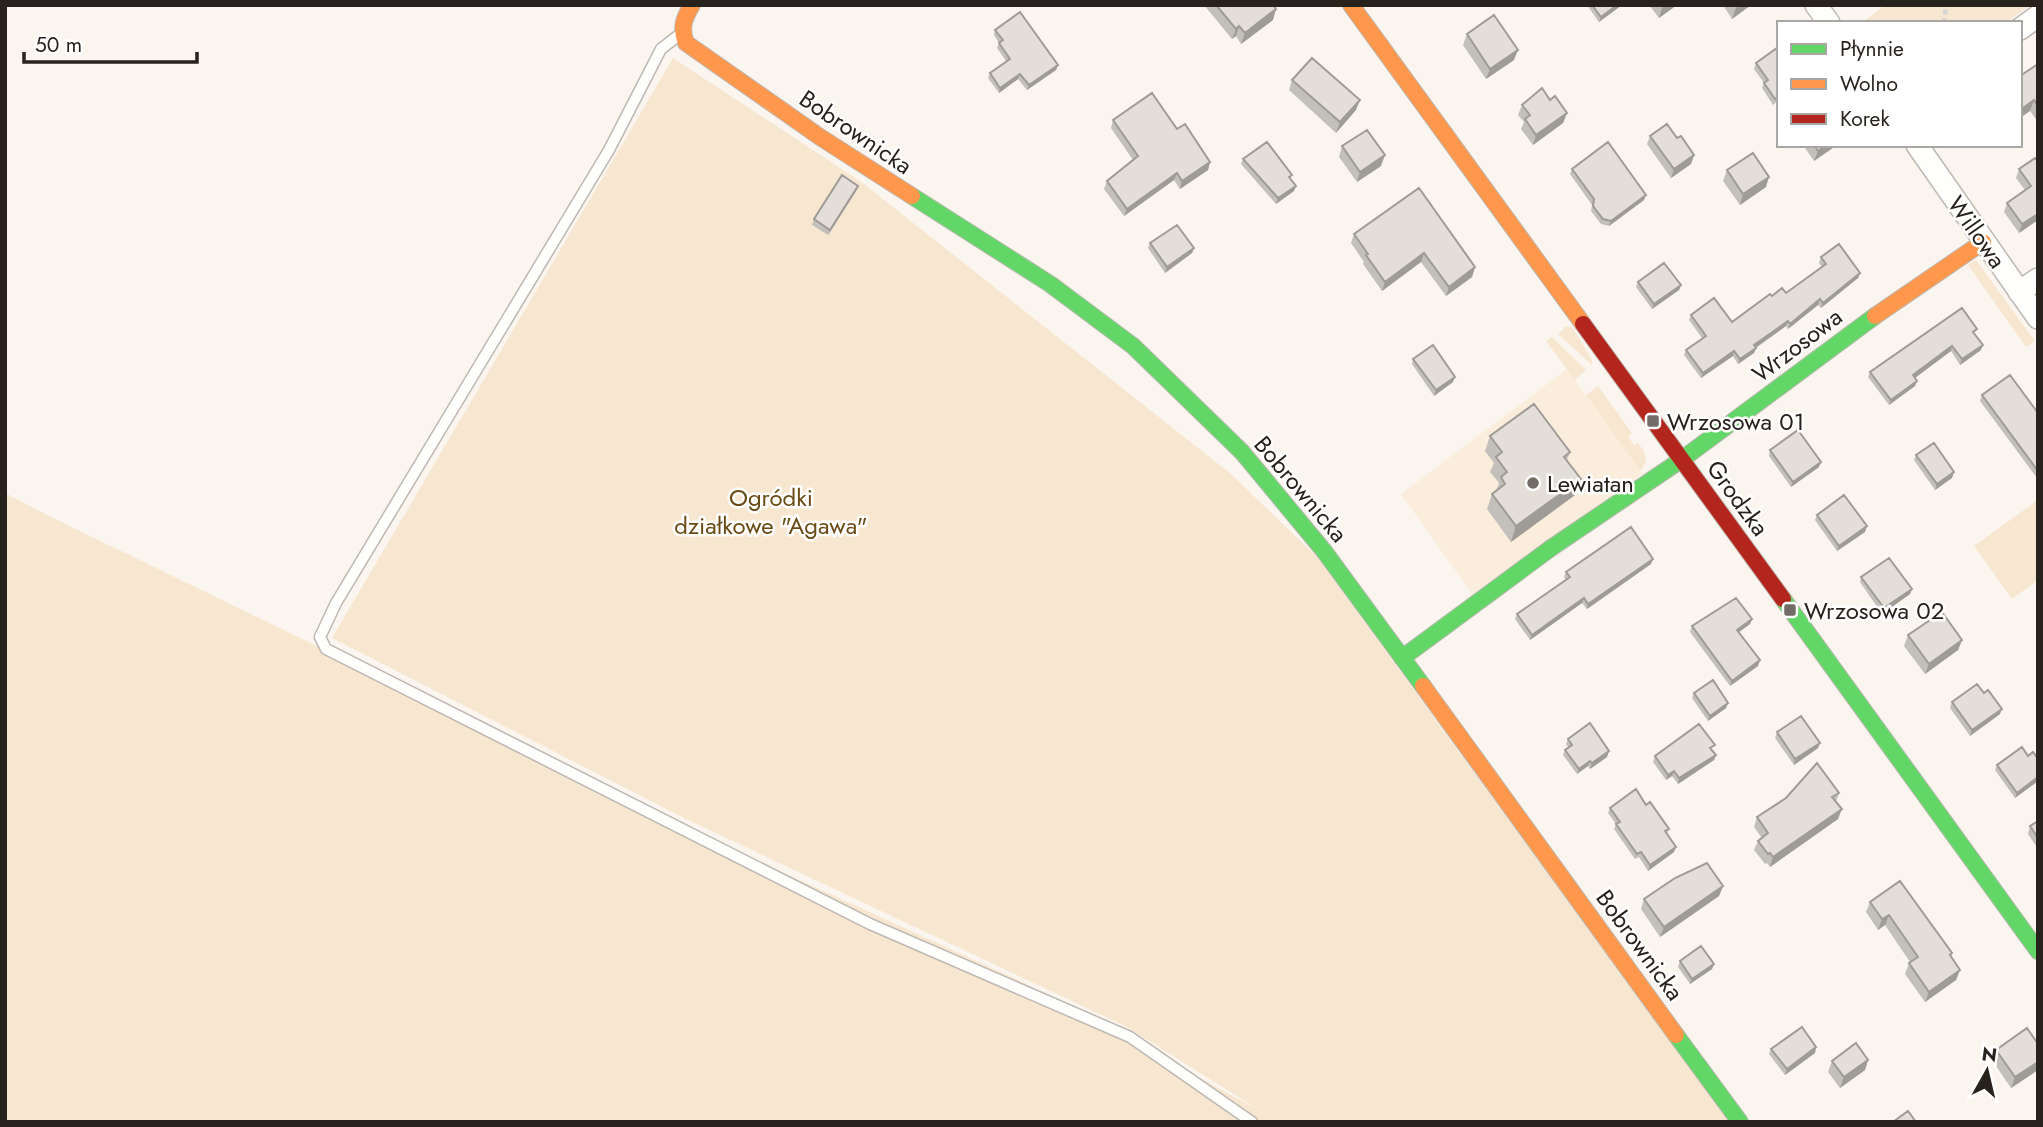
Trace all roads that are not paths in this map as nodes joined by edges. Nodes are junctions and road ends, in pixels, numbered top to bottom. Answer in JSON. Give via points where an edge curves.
{"nodes":[{"id":1,"x":692,"y":5,"type":"edge"},
{"id":2,"x":1351,"y":5,"type":"edge"},
{"id":3,"x":1816,"y":5,"type":"edge"},
{"id":4,"x":2038,"y":16,"type":"edge"},
{"id":5,"x":1828,"y":21,"type":"edge"},
{"id":6,"x":2022,"y":28,"type":"edge"},
{"id":7,"x":681,"y":33,"type":"junction"},
{"id":8,"x":1918,"y":147,"type":"edge"},
{"id":9,"x":1983,"y":242,"type":"junction"},
{"id":10,"x":2038,"y":279,"type":"edge"},
{"id":11,"x":2018,"y":292,"type":"junction"},
{"id":12,"x":2038,"y":318,"type":"edge"},
{"id":13,"x":1681,"y":460,"type":"junction"},
{"id":14,"x":1402,"y":658,"type":"junction"},
{"id":15,"x":2038,"y":951,"type":"edge"},
{"id":16,"x":1252,"y":1122,"type":"edge"},
{"id":17,"x":1740,"y":1122,"type":"edge"}],
"edges":[{"from":1,"to":7,"type":"street","via":[[681,23]]},
{"from":2,"to":13,"type":"street","name":"Grodzka"},
{"from":3,"to":5,"type":"street"},
{"from":4,"to":6,"type":"street"},
{"from":7,"to":14,"type":"street","name":"Bobrownicka","via":[[686,43],[820,137],[993,246],[1133,345],[1269,483]]},
{"from":7,"to":16,"type":"lane","via":[[661,49],[608,150],[336,603],[320,637],[326,649],[870,924],[1130,1037]]},
{"from":8,"to":9,"type":"street","name":"Willowa"},
{"from":9,"to":11,"type":"street","name":"Willowa"},
{"from":9,"to":13,"type":"street","name":"Wrzosowa","via":[[1859,327]]},
{"from":10,"to":11,"type":"street"},
{"from":11,"to":12,"type":"street","name":"Willowa"},
{"from":13,"to":14,"type":"street","name":"Wrzosowa"},
{"from":13,"to":15,"type":"street","name":"Grodzka"},
{"from":14,"to":17,"type":"street","name":"Bobrownicka"}]}
